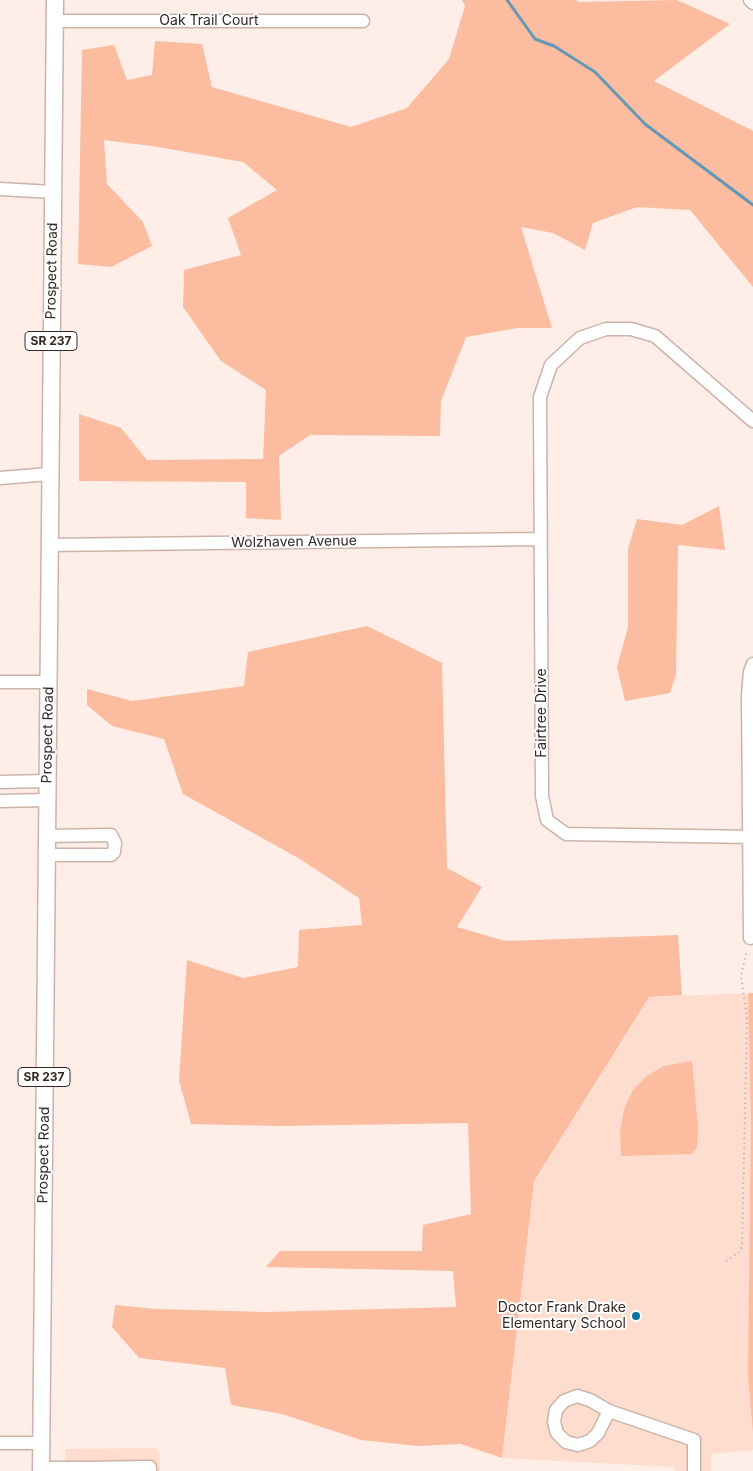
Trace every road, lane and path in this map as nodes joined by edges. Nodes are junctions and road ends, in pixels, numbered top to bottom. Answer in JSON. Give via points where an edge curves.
{"nodes":[{"id":1,"x":55,"y":0,"type":"edge"},
{"id":2,"x":750,"y":0,"type":"edge"},
{"id":3,"x":753,"y":3,"type":"edge"},
{"id":4,"x":55,"y":21,"type":"junction"},
{"id":5,"x":363,"y":21,"type":"dead end"},
{"id":6,"x":0,"y":189,"type":"edge"},
{"id":7,"x":52,"y":192,"type":"junction"},
{"id":8,"x":753,"y":421,"type":"edge"},
{"id":9,"x":49,"y":474,"type":"junction"},
{"id":10,"x":0,"y":478,"type":"edge"},
{"id":11,"x":540,"y":539,"type":"junction"},
{"id":12,"x":48,"y":545,"type":"junction"},
{"id":13,"x":753,"y":664,"type":"edge"},
{"id":14,"x":0,"y":682,"type":"edge"},
{"id":15,"x":48,"y":682,"type":"junction"},
{"id":16,"x":47,"y":781,"type":"junction"},
{"id":17,"x":0,"y":782,"type":"edge"},
{"id":18,"x":47,"y":800,"type":"junction"},
{"id":19,"x":0,"y":801,"type":"edge"},
{"id":20,"x":47,"y":836,"type":"junction"},
{"id":21,"x":752,"y":837,"type":"edge"},
{"id":22,"x":46,"y":854,"type":"junction"},
{"id":23,"x":750,"y":938,"type":"joint"},
{"id":24,"x":726,"y":1261,"type":"dead end"},
{"id":25,"x":609,"y":1411,"type":"junction"},
{"id":26,"x":0,"y":1443,"type":"edge"},
{"id":27,"x":41,"y":1443,"type":"junction"},
{"id":28,"x":41,"y":1470,"type":"edge"},
{"id":29,"x":85,"y":1470,"type":"edge"},
{"id":30,"x":150,"y":1471,"type":"edge"},
{"id":31,"x":694,"y":1471,"type":"edge"}],
"edges":[{"from":1,"to":4,"type":"main road","name":"Prospect Road","number":"SR 237"},
{"from":2,"to":3,"type":"street"},
{"from":4,"to":5,"type":"street","name":"Oak Trail Court"},
{"from":4,"to":7,"type":"main road","name":"Prospect Road","number":"SR 237"},
{"from":6,"to":7,"type":"street"},
{"from":7,"to":9,"type":"main road","name":"Prospect Road","number":"SR 237"},
{"from":8,"to":11,"type":"street","name":"Fairtree Drive","via":[[655,336],[631,329],[606,329],[580,338],[551,365],[540,397]]},
{"from":9,"to":10,"type":"street"},
{"from":9,"to":12,"type":"main road","name":"Prospect Road","number":"SR 237"},
{"from":11,"to":12,"type":"street","name":"Wolzhaven Avenue"},
{"from":11,"to":21,"type":"street","name":"Fairtree Drive","via":[[542,796],[547,820],[566,834]]},
{"from":12,"to":15,"type":"main road","name":"Prospect Road","number":"SR 237"},
{"from":13,"to":21,"type":"street","via":[[748,695]]},
{"from":14,"to":15,"type":"street"},
{"from":15,"to":16,"type":"main road","name":"Prospect Road","number":"SR 237"},
{"from":16,"to":17,"type":"street"},
{"from":16,"to":18,"type":"main road","name":"Prospect Road","number":"SR 237"},
{"from":18,"to":19,"type":"street"},
{"from":18,"to":20,"type":"main road","name":"Prospect Road","number":"SR 237"},
{"from":20,"to":22,"type":"main road","name":"Prospect Road","number":"SR 237"},
{"from":20,"to":22,"type":"street","via":[[111,836],[115,843],[111,854]]},
{"from":21,"to":23,"type":"street"},
{"from":22,"to":27,"type":"main road","name":"Prospect Road","number":"SR 237"},
{"from":23,"to":24,"type":"path","via":[[741,976],[747,1018],[742,1247],[738,1254]]},
{"from":25,"to":25,"type":"street","via":[[577,1396],[564,1401],[556,1410],[554,1422],[557,1433],[566,1442],[578,1445],[590,1440],[598,1433]]},
{"from":25,"to":31,"type":"street","via":[[694,1440]]},
{"from":26,"to":27,"type":"street"},
{"from":27,"to":28,"type":"main road","name":"Prospect Road","number":"SR 237"},
{"from":28,"to":29,"type":"street"},
{"from":29,"to":30,"type":"street","via":[[150,1467]]}]}
